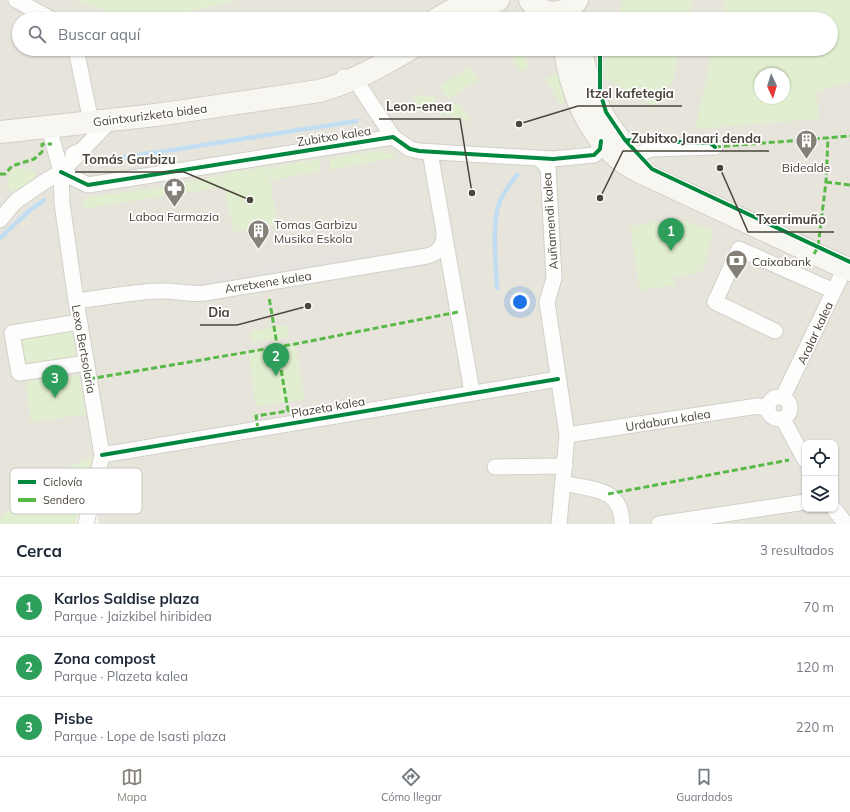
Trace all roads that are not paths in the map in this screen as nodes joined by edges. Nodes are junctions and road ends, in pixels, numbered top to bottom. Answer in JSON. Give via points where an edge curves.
{"nodes":[{"id":1,"x":16,"y":0,"type":"edge"},
{"id":2,"x":470,"y":0,"type":"edge"},
{"id":3,"x":498,"y":0,"type":"edge"},
{"id":4,"x":538,"y":8,"type":"edge"},
{"id":5,"x":574,"y":8,"type":"edge"},
{"id":6,"x":38,"y":12,"type":"edge"},
{"id":7,"x":449,"y":12,"type":"edge"},
{"id":8,"x":475,"y":12,"type":"edge"},
{"id":9,"x":77,"y":56,"type":"edge"},
{"id":10,"x":376,"y":56,"type":"edge"},
{"id":11,"x":395,"y":56,"type":"edge"},
{"id":12,"x":567,"y":56,"type":"edge"},
{"id":13,"x":582,"y":56,"type":"edge"},
{"id":14,"x":344,"y":79,"type":"junction"},
{"id":15,"x":0,"y":132,"type":"edge"},
{"id":16,"x":91,"y":132,"type":"junction"},
{"id":17,"x":50,"y":135,"type":"junction"},
{"id":18,"x":393,"y":137,"type":"junction"},
{"id":19,"x":599,"y":138,"type":"junction"},
{"id":20,"x":715,"y":147,"type":"dead end"},
{"id":21,"x":430,"y":152,"type":"junction"},
{"id":22,"x":630,"y":155,"type":"junction"},
{"id":23,"x":540,"y":158,"type":"junction"},
{"id":24,"x":61,"y":172,"type":"junction"},
{"id":25,"x":647,"y":175,"type":"junction"},
{"id":26,"x":0,"y":220,"type":"edge"},
{"id":27,"x":444,"y":232,"type":"junction"},
{"id":28,"x":848,"y":269,"type":"edge"},
{"id":29,"x":834,"y":291,"type":"junction"},
{"id":30,"x":76,"y":301,"type":"junction"},
{"id":31,"x":79,"y":322,"type":"junction"},
{"id":32,"x":775,"y":331,"type":"dead end"},
{"id":33,"x":86,"y":363,"type":"junction"},
{"id":34,"x":558,"y":379,"type":"junction"},
{"id":35,"x":472,"y":392,"type":"junction"},
{"id":36,"x":783,"y":397,"type":"junction"},
{"id":37,"x":768,"y":409,"type":"junction"},
{"id":38,"x":783,"y":419,"type":"junction"},
{"id":39,"x":567,"y":435,"type":"junction"},
{"id":40,"x":802,"y":454,"type":"edge"},
{"id":41,"x":102,"y":456,"type":"junction"},
{"id":42,"x":564,"y":466,"type":"junction"},
{"id":43,"x":495,"y":467,"type":"dead end"},
{"id":44,"x":99,"y":468,"type":"edge"},
{"id":45,"x":563,"y":483,"type":"junction"},
{"id":46,"x":802,"y":502,"type":"edge"},
{"id":47,"x":836,"y":512,"type":"edge"},
{"id":48,"x":88,"y":514,"type":"edge"},
{"id":49,"x":86,"y":524,"type":"edge"},
{"id":50,"x":559,"y":524,"type":"edge"},
{"id":51,"x":622,"y":524,"type":"edge"},
{"id":52,"x":659,"y":524,"type":"edge"},
{"id":53,"x":846,"y":524,"type":"edge"}],
"edges":[{"from":1,"to":6,"type":"street"},
{"from":2,"to":7,"type":"main road"},
{"from":3,"to":8,"type":"main road"},
{"from":4,"to":5,"type":"main road","via":[[562,12]]},
{"from":9,"to":16,"type":"street"},
{"from":10,"to":14,"type":"main road"},
{"from":11,"to":14,"type":"main road"},
{"from":12,"to":19,"type":"main road","via":[[574,87]]},
{"from":13,"to":22,"type":"main road","via":[[593,97]]},
{"from":14,"to":16,"type":"main road","name":"Gaintxurizketa bidea","via":[[319,91]]},
{"from":14,"to":18,"type":"street","name":"Zubitxo kalea"},
{"from":15,"to":17,"type":"main road","name":"Gaintxurizketa bidea"},
{"from":16,"to":17,"type":"main road","name":"Gaintxurizketa bidea"},
{"from":16,"to":17,"type":"street","via":[[77,153],[66,154],[60,152]]},
{"from":16,"to":24,"type":"street"},
{"from":17,"to":24,"type":"street","name":"Lexo Bertsolaria"},
{"from":18,"to":21,"type":"street","name":"Zubitxo kalea","via":[[410,148]]},
{"from":18,"to":24,"type":"street","name":"Zubitxo kalea","via":[[88,185]]},
{"from":19,"to":22,"type":"street","via":[[607,141],[616,150]]},
{"from":19,"to":23,"type":"street","name":"Zubitxo kalea","via":[[600,149],[594,155]]},
{"from":19,"to":25,"type":"main road","via":[[615,157]]},
{"from":20,"to":22,"type":"street","via":[[652,149]]},
{"from":21,"to":23,"type":"street","name":"Zubitxo kalea"},
{"from":21,"to":27,"type":"street"},
{"from":22,"to":25,"type":"main road"},
{"from":23,"to":34,"type":"street","name":"Auñamendi kalea","via":[[548,168],[554,278],[547,302]]},
{"from":24,"to":26,"type":"street","via":[[16,201]]},
{"from":24,"to":30,"type":"street","name":"Lexo Bertsolaria","via":[[62,203]]},
{"from":25,"to":28,"type":"main road"},
{"from":27,"to":30,"type":"street","name":"Arretxene kalea","via":[[439,249],[427,256],[192,294],[159,291]]},
{"from":27,"to":35,"type":"street"},
{"from":28,"to":29,"type":"street","name":"Aralar kalea"},
{"from":29,"to":32,"type":"street","via":[[739,249],[715,302]]},
{"from":29,"to":36,"type":"street","name":"Aralar kalea"},
{"from":30,"to":31,"type":"street","name":"Lexo Bertsolaria"},
{"from":31,"to":33,"type":"street","name":"Lexo Bertsolaria"},
{"from":31,"to":33,"type":"street","via":[[12,333],[19,373]]},
{"from":33,"to":41,"type":"street","name":"Lexo Bertsolaria"},
{"from":34,"to":35,"type":"street","name":"Plazeta kalea"},
{"from":34,"to":39,"type":"street","name":"Auñamendi kalea"},
{"from":35,"to":41,"type":"street","name":"Plazeta kalea"},
{"from":36,"to":37,"type":"street","via":[[772,399]]},
{"from":36,"to":38,"type":"street","via":[[789,403],[790,410]]},
{"from":37,"to":38,"type":"street","via":[[773,417]]},
{"from":37,"to":39,"type":"street","name":"Urdaburu kalea","via":[[758,406]]},
{"from":38,"to":40,"type":"street"},
{"from":39,"to":42,"type":"street","name":"Auñamendi kalea"},
{"from":41,"to":44,"type":"street","name":"Lexo Bertsolaria"},
{"from":42,"to":43,"type":"street"},
{"from":42,"to":45,"type":"street","name":"Auñamendi kalea"},
{"from":45,"to":50,"type":"street","name":"Auñamendi kalea"},
{"from":45,"to":51,"type":"street","via":[[608,494],[616,499],[620,505]]},
{"from":46,"to":52,"type":"street"},
{"from":47,"to":53,"type":"street"},
{"from":48,"to":49,"type":"street","name":"Lexo Bertsolaria"}]}
